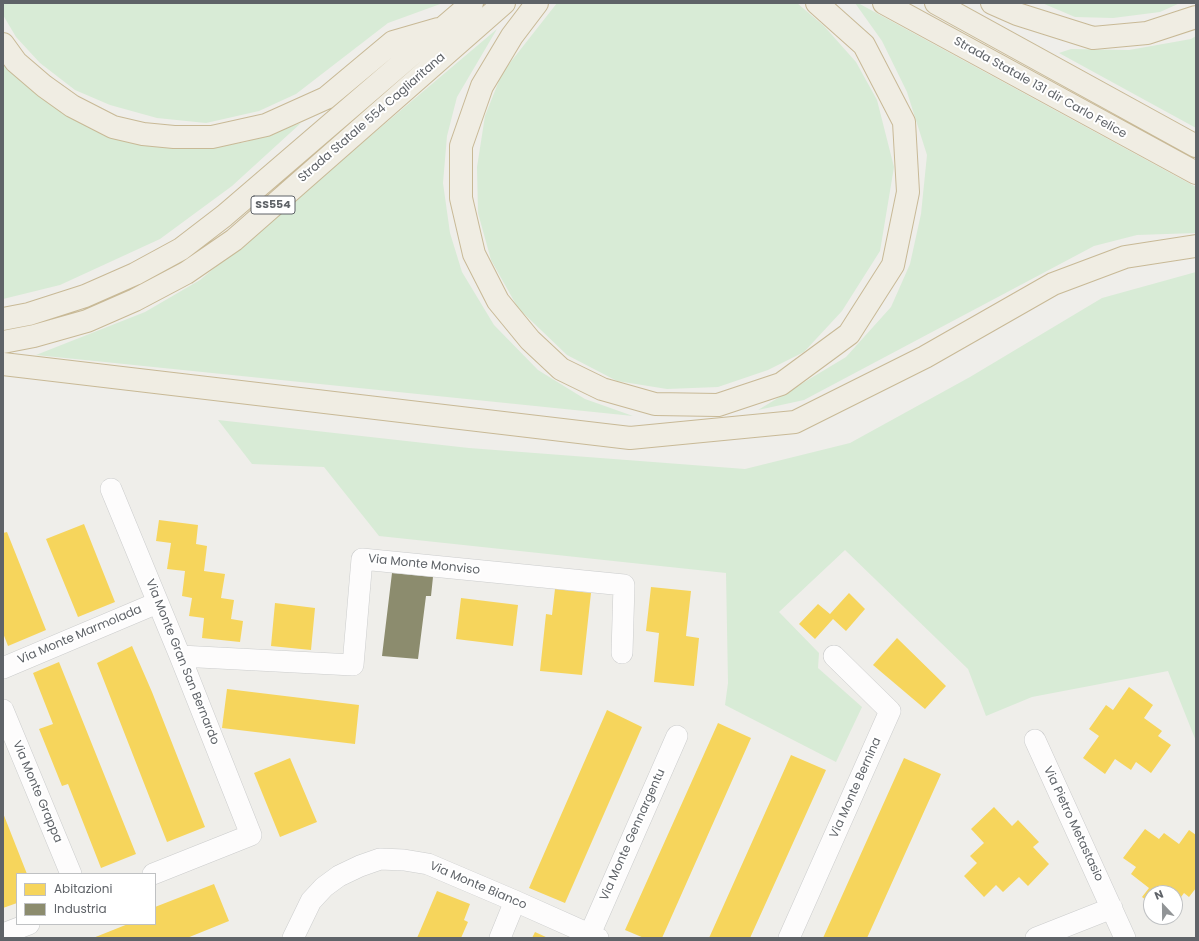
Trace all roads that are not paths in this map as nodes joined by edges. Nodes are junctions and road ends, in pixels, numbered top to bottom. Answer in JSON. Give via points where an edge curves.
{"nodes":[{"id":1,"x":472,"y":3,"type":"edge"},
{"id":2,"x":504,"y":3,"type":"edge"},
{"id":3,"x":537,"y":3,"type":"edge"},
{"id":4,"x":817,"y":3,"type":"edge"},
{"id":5,"x":884,"y":3,"type":"edge"},
{"id":6,"x":936,"y":3,"type":"edge"},
{"id":7,"x":992,"y":3,"type":"edge"},
{"id":8,"x":1196,"y":17,"type":"edge"},
{"id":9,"x":445,"y":27,"type":"junction"},
{"id":10,"x":3,"y":44,"type":"edge"},
{"id":11,"x":1196,"y":146,"type":"edge"},
{"id":12,"x":1196,"y":173,"type":"edge"},
{"id":13,"x":1196,"y":246,"type":"edge"},
{"id":14,"x":3,"y":318,"type":"edge"},
{"id":15,"x":3,"y":342,"type":"edge"},
{"id":16,"x":3,"y":364,"type":"edge"},
{"id":17,"x":111,"y":489,"type":"dead end"},
{"id":18,"x":157,"y":603,"type":"junction"},
{"id":19,"x":622,"y":654,"type":"dead end"},
{"id":20,"x":180,"y":656,"type":"junction"},
{"id":21,"x":834,"y":656,"type":"dead end"},
{"id":22,"x":3,"y":668,"type":"edge"},
{"id":23,"x":3,"y":710,"type":"edge"},
{"id":24,"x":677,"y":736,"type":"dead end"},
{"id":25,"x":1035,"y":740,"type":"dead end"},
{"id":26,"x":71,"y":873,"type":"edge"},
{"id":27,"x":156,"y":873,"type":"edge"},
{"id":28,"x":516,"y":901,"type":"junction"},
{"id":29,"x":1112,"y":908,"type":"junction"},
{"id":30,"x":26,"y":925,"type":"edge"},
{"id":31,"x":3,"y":934,"type":"edge"},
{"id":32,"x":594,"y":936,"type":"edge"},
{"id":33,"x":293,"y":938,"type":"edge"},
{"id":34,"x":500,"y":938,"type":"edge"},
{"id":35,"x":789,"y":938,"type":"edge"},
{"id":36,"x":1036,"y":938,"type":"edge"},
{"id":37,"x":1125,"y":938,"type":"edge"}],
"edges":[{"from":1,"to":9,"type":"highway","number":"SS554"},
{"from":2,"to":15,"type":"highway","name":"Strada Statale 554 Cagliaritana","number":"SS554","via":[[234,240],[186,273],[135,300],[87,321]]},
{"from":3,"to":4,"type":"highway","via":[[512,36],[482,86],[461,146],[461,198],[474,254],[498,301],[530,340],[561,368],[602,389],[655,404],[718,405],[781,384],[849,334],[893,265],[908,192],[904,122],[864,45]]},
{"from":5,"to":12,"type":"highway","name":"Strada Statale 131 dir Carlo Felice"},
{"from":6,"to":11,"type":"highway","name":"Strada Statale 131 dir Carlo Felice"},
{"from":7,"to":8,"type":"highway","via":[[1017,14],[1093,38],[1147,33]]},
{"from":9,"to":10,"type":"highway","via":[[393,42],[326,98],[266,125],[212,137],[174,138],[143,134],[113,126],[72,106],[44,86],[16,62]]},
{"from":9,"to":14,"type":"highway","name":"Strada Statale 554 Cagliaritana","number":"SS554","via":[[224,216],[181,249],[135,274],[85,296],[29,314]]},
{"from":13,"to":16,"type":"highway","via":[[1125,257],[1053,284],[925,357],[795,422],[646,437],[630,438]]},
{"from":17,"to":18,"type":"street","name":"Via Monte Gran San Bernardo"},
{"from":18,"to":20,"type":"street","name":"Via Monte Gran San Bernardo"},
{"from":18,"to":22,"type":"street","name":"Via Monte Marmolada"},
{"from":19,"to":20,"type":"street","name":"Via Monte Monviso","via":[[624,585],[362,559],[353,665]]},
{"from":20,"to":27,"type":"street","name":"Via Monte Gran San Bernardo","via":[[251,835]]},
{"from":21,"to":35,"type":"street","name":"Via Monte Bernina","via":[[890,711]]},
{"from":23,"to":26,"type":"street","name":"Via Monte Grappa"},
{"from":24,"to":32,"type":"street","name":"Via Monte Gennargentu"},
{"from":25,"to":29,"type":"street","name":"Via Pietro Metastasio"},
{"from":28,"to":32,"type":"street","name":"Via Monte Bianco"},
{"from":28,"to":33,"type":"street","name":"Via Monte Bianco","via":[[428,864],[380,859],[339,876],[324,887],[311,901]]},
{"from":28,"to":34,"type":"street"},
{"from":29,"to":36,"type":"street"},
{"from":29,"to":37,"type":"street","name":"Via Pietro Metastasio"},
{"from":30,"to":31,"type":"street"}]}
